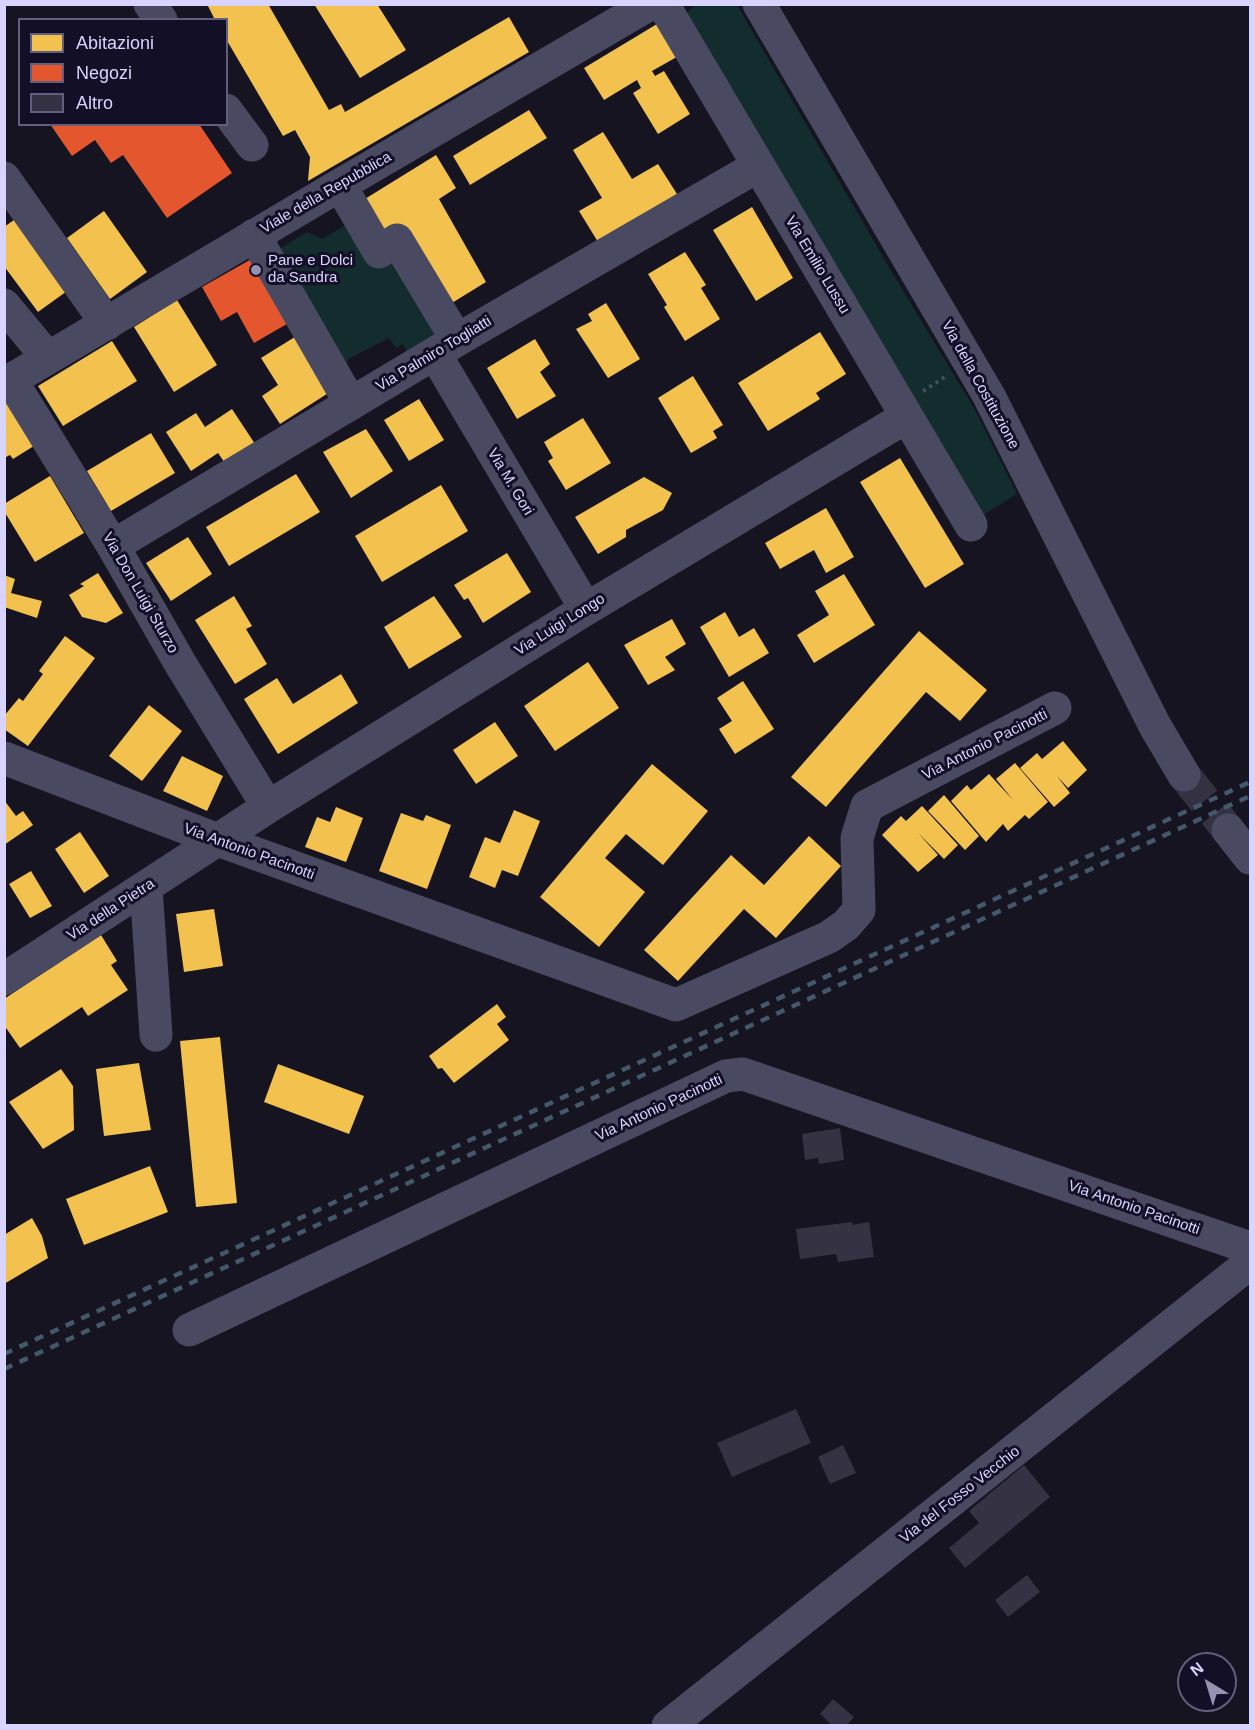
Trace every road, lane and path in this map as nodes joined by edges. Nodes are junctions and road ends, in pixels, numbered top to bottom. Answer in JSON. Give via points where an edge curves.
{"nodes":[{"id":1,"x":150,"y":4,"type":"edge"},
{"id":2,"x":650,"y":4,"type":"edge"},
{"id":3,"x":663,"y":4,"type":"edge"},
{"id":4,"x":759,"y":4,"type":"edge"},
{"id":5,"x":160,"y":18,"type":"edge"},
{"id":6,"x":228,"y":113,"type":"edge"},
{"id":7,"x":252,"y":145,"type":"dead end"},
{"id":8,"x":758,"y":166,"type":"junction"},
{"id":9,"x":4,"y":178,"type":"edge"},
{"id":10,"x":340,"y":184,"type":"junction"},
{"id":11,"x":254,"y":235,"type":"junction"},
{"id":12,"x":4,"y":304,"type":"edge"},
{"id":13,"x":107,"y":324,"type":"junction"},
{"id":14,"x":446,"y":347,"type":"junction"},
{"id":15,"x":48,"y":358,"type":"junction"},
{"id":16,"x":969,"y":362,"type":"junction"},
{"id":17,"x":8,"y":382,"type":"edge"},
{"id":18,"x":351,"y":404,"type":"junction"},
{"id":19,"x":903,"y":411,"type":"junction"},
{"id":20,"x":971,"y":525,"type":"dead end"},
{"id":21,"x":113,"y":546,"type":"junction"},
{"id":22,"x":586,"y":609,"type":"junction"},
{"id":23,"x":1055,"y":708,"type":"dead end"},
{"id":24,"x":4,"y":758,"type":"edge"},
{"id":25,"x":1184,"y":775,"type":"tunnel mouth"},
{"id":26,"x":268,"y":807,"type":"junction"},
{"id":27,"x":141,"y":812,"type":"junction"},
{"id":28,"x":1228,"y":830,"type":"tunnel mouth"},
{"id":29,"x":218,"y":840,"type":"junction"},
{"id":30,"x":1251,"y":858,"type":"edge"},
{"id":31,"x":158,"y":880,"type":"junction"},
{"id":32,"x":4,"y":979,"type":"edge"},
{"id":33,"x":156,"y":1035,"type":"dead end"},
{"id":34,"x":1251,"y":1248,"type":"edge"},
{"id":35,"x":1251,"y":1263,"type":"edge"},
{"id":36,"x":189,"y":1330,"type":"dead end"},
{"id":37,"x":668,"y":1725,"type":"edge"}],
"edges":[{"from":1,"to":5,"type":"street"},
{"from":2,"to":10,"type":"street","name":"Viale della Repubblica"},
{"from":3,"to":8,"type":"street","name":"Via Emilio Lussu"},
{"from":4,"to":16,"type":"street","name":"Via della Costituzione"},
{"from":6,"to":7,"type":"street"},
{"from":8,"to":14,"type":"street","name":"Via Palmiro Togliatti"},
{"from":8,"to":19,"type":"street","name":"Via Emilio Lussu"},
{"from":9,"to":13,"type":"street"},
{"from":10,"to":11,"type":"street","name":"Viale della Repubblica"},
{"from":10,"to":14,"type":"street","name":"Via M. Gori","via":[[379,252],[397,240]]},
{"from":11,"to":13,"type":"street","name":"Viale della Repubblica"},
{"from":11,"to":18,"type":"street"},
{"from":12,"to":15,"type":"street"},
{"from":13,"to":15,"type":"street","name":"Viale della Repubblica"},
{"from":14,"to":18,"type":"street","name":"Via Palmiro Togliatti"},
{"from":14,"to":22,"type":"street","name":"Via M. Gori"},
{"from":15,"to":17,"type":"street","name":"Viale della Repubblica"},
{"from":16,"to":19,"type":"path"},
{"from":16,"to":25,"type":"street","name":"Via della Costituzione","via":[[1155,726]]},
{"from":17,"to":21,"type":"street","name":"Via Don Luigi Sturzo"},
{"from":18,"to":21,"type":"street","name":"Via Palmiro Togliatti"},
{"from":19,"to":20,"type":"street","name":"Via Emilio Lussu"},
{"from":19,"to":22,"type":"street","name":"Via Luigi Longo"},
{"from":21,"to":26,"type":"street","name":"Via Don Luigi Sturzo"},
{"from":22,"to":26,"type":"street","name":"Via Luigi Longo"},
{"from":23,"to":29,"type":"street","name":"Via Antonio Pacinotti","via":[[867,806],[857,838],[859,910],[846,925],[829,937],[676,1005]]},
{"from":24,"to":27,"type":"street","name":"Via Antonio Pacinotti"},
{"from":26,"to":29,"type":"street","name":"Via Luigi Longo"},
{"from":27,"to":29,"type":"street","name":"Via Antonio Pacinotti"},
{"from":27,"to":31,"type":"street","name":"Via Antonio Pacinotti","via":[[161,841]]},
{"from":28,"to":30,"type":"street"},
{"from":29,"to":31,"type":"street","name":"Via della Pietra"},
{"from":31,"to":32,"type":"street","name":"Via della Pietra"},
{"from":31,"to":33,"type":"street","name":"Via Antonio Pacinotti"},
{"from":34,"to":36,"type":"street","name":"Via Antonio Pacinotti","via":[[742,1074],[726,1076]]},
{"from":35,"to":37,"type":"street","name":"Via del Fosso Vecchio"}]}
